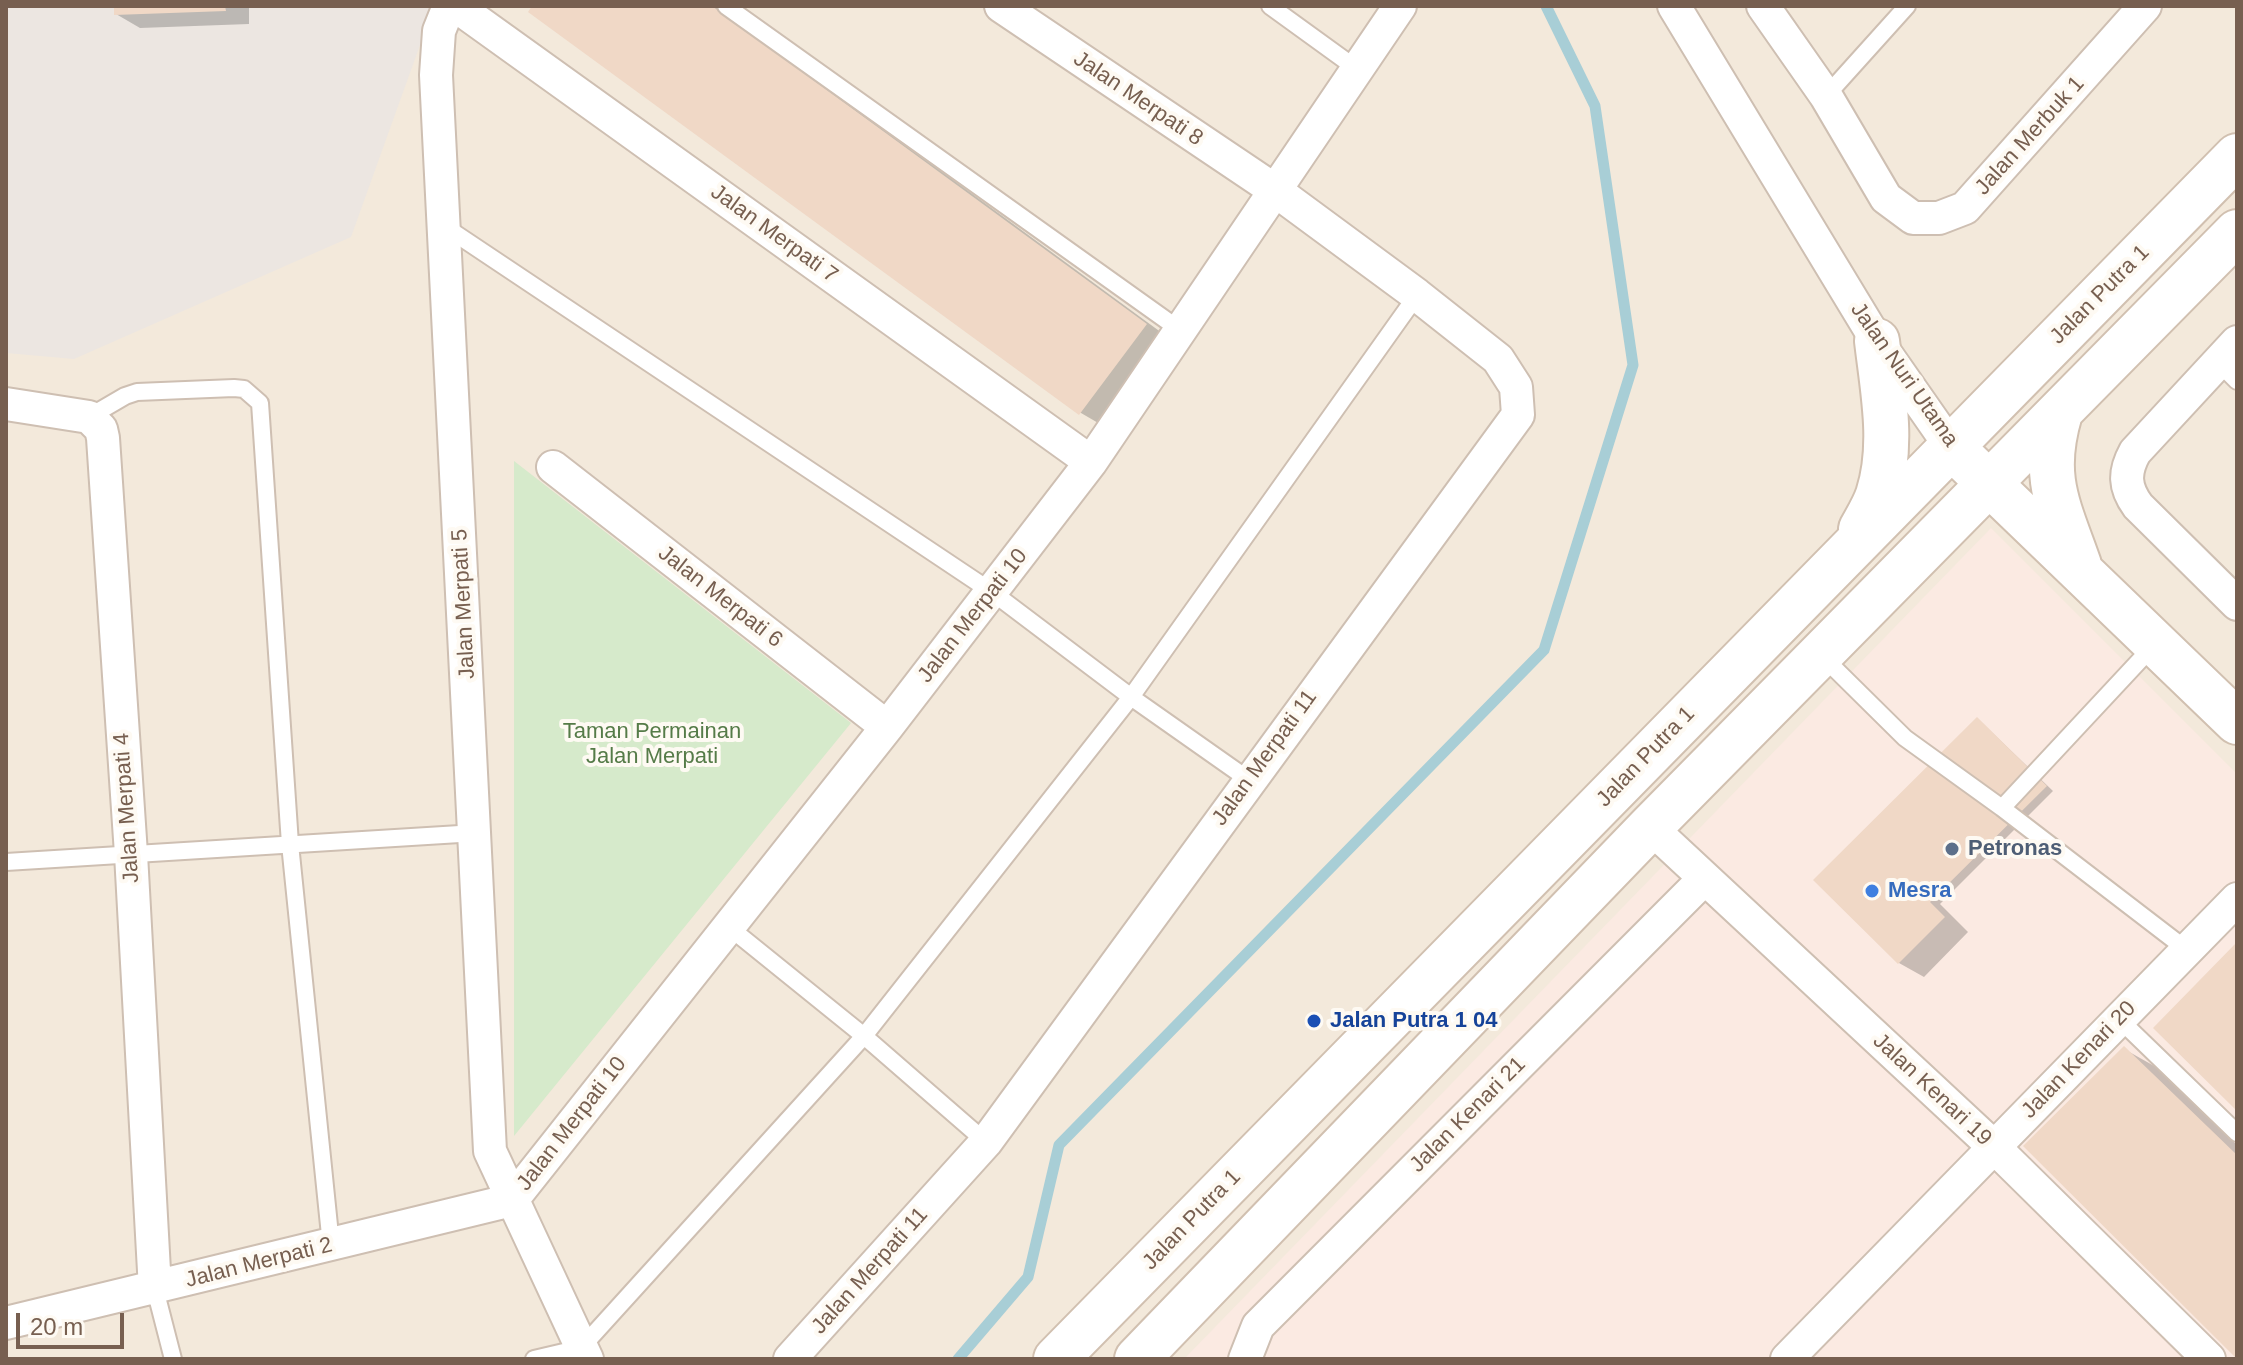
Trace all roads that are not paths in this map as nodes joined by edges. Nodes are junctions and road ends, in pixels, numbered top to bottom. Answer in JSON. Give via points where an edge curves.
{"nodes":[{"id":1,"x":449,"y":6,"type":"edge"},
{"id":2,"x":456,"y":6,"type":"edge"},
{"id":3,"x":726,"y":6,"type":"edge"},
{"id":4,"x":1001,"y":6,"type":"edge"},
{"id":5,"x":1270,"y":6,"type":"edge"},
{"id":6,"x":1400,"y":6,"type":"edge"},
{"id":7,"x":1763,"y":6,"type":"edge"},
{"id":8,"x":1907,"y":6,"type":"edge"},
{"id":9,"x":2145,"y":6,"type":"edge"},
{"id":10,"x":1681,"y":9,"type":"edge"},
{"id":11,"x":1357,"y":69,"type":"junction"},
{"id":12,"x":1826,"y":96,"type":"junction"},
{"id":13,"x":2237,"y":156,"type":"edge"},
{"id":14,"x":1276,"y":191,"type":"junction"},
{"id":15,"x":444,"y":226,"type":"junction"},
{"id":16,"x":2237,"y":232,"type":"edge"},
{"id":17,"x":1417,"y":295,"type":"junction"},
{"id":18,"x":1180,"y":330,"type":"junction"},
{"id":19,"x":1877,"y":341,"type":"junction"},
{"id":20,"x":2230,"y":361,"type":"edge"},
{"id":21,"x":6,"y":404,"type":"edge"},
{"id":22,"x":2060,"y":413,"type":"junction"},
{"id":23,"x":89,"y":417,"type":"junction"},
{"id":24,"x":1951,"y":447,"type":"junction"},
{"id":25,"x":1091,"y":462,"type":"junction"},
{"id":26,"x":553,"y":467,"type":"dead end"},
{"id":27,"x":1989,"y":483,"type":"junction"},
{"id":28,"x":1851,"y":549,"type":"junction"},
{"id":29,"x":2081,"y":570,"type":"junction"},
{"id":30,"x":992,"y":592,"type":"junction"},
{"id":31,"x":2237,"y":604,"type":"edge"},
{"id":32,"x":2156,"y":643,"type":"junction"},
{"id":33,"x":1820,"y":654,"type":"junction"},
{"id":34,"x":1131,"y":697,"type":"junction"},
{"id":35,"x":2237,"y":722,"type":"edge"},
{"id":36,"x":887,"y":727,"type":"junction"},
{"id":37,"x":1249,"y":780,"type":"junction"},
{"id":38,"x":2002,"y":808,"type":"junction"},
{"id":39,"x":1650,"y":827,"type":"junction"},
{"id":40,"x":476,"y":833,"type":"junction"},
{"id":41,"x":290,"y":844,"type":"junction"},
{"id":42,"x":131,"y":854,"type":"junction"},
{"id":43,"x":6,"y":862,"type":"edge"},
{"id":44,"x":1704,"y":879,"type":"junction"},
{"id":45,"x":2237,"y":899,"type":"edge"},
{"id":46,"x":729,"y":927,"type":"junction"},
{"id":47,"x":2187,"y":950,"type":"junction"},
{"id":48,"x":2119,"y":1019,"type":"junction"},
{"id":49,"x":864,"y":1036,"type":"junction"},
{"id":50,"x":2237,"y":1133,"type":"edge"},
{"id":51,"x":986,"y":1142,"type":"junction"},
{"id":52,"x":1994,"y":1147,"type":"junction"},
{"id":53,"x":512,"y":1200,"type":"junction"},
{"id":54,"x":331,"y":1245,"type":"junction"},
{"id":55,"x":155,"y":1289,"type":"junction"},
{"id":56,"x":6,"y":1323,"type":"edge"},
{"id":57,"x":584,"y":1353,"type":"edge"},
{"id":58,"x":173,"y":1359,"type":"edge"},
{"id":59,"x":534,"y":1359,"type":"edge"},
{"id":60,"x":790,"y":1359,"type":"edge"},
{"id":61,"x":1056,"y":1359,"type":"edge"},
{"id":62,"x":1137,"y":1359,"type":"edge"},
{"id":63,"x":1245,"y":1359,"type":"edge"},
{"id":64,"x":1787,"y":1359,"type":"edge"},
{"id":65,"x":2209,"y":1359,"type":"edge"}],
"edges":[{"from":1,"to":15,"type":"street","name":"Jalan Merpati 5","via":[[439,31],[436,75]]},
{"from":2,"to":25,"type":"street","name":"Jalan Merpati 7"},
{"from":3,"to":18,"type":"lane"},
{"from":4,"to":14,"type":"street","name":"Jalan Merpati 8"},
{"from":5,"to":11,"type":"lane"},
{"from":6,"to":11,"type":"street","name":"Jalan Merpati 10"},
{"from":7,"to":12,"type":"street","name":"Jalan Merbuk 1"},
{"from":8,"to":12,"type":"lane"},
{"from":9,"to":12,"type":"street","name":"Jalan Merbuk 1","via":[[1965,208],[1939,218],[1913,218],[1886,198]]},
{"from":10,"to":19,"type":"street","name":"Jalan Nuri Utama"},
{"from":11,"to":14,"type":"street","name":"Jalan Merpati 10"},
{"from":13,"to":24,"type":"main road","name":"Jalan Putra 1"},
{"from":14,"to":17,"type":"street","name":"Jalan Merpati 11"},
{"from":14,"to":18,"type":"street","name":"Jalan Merpati 10"},
{"from":15,"to":30,"type":"lane"},
{"from":15,"to":40,"type":"street","name":"Jalan Merpati 5"},
{"from":16,"to":22,"type":"main road"},
{"from":17,"to":34,"type":"lane"},
{"from":17,"to":37,"type":"street","name":"Jalan Merpati 11","via":[[1498,359],[1516,387],[1518,415]]},
{"from":18,"to":25,"type":"street","name":"Jalan Merpati 10"},
{"from":19,"to":24,"type":"street","name":"Jalan Nuri Utama"},
{"from":19,"to":28,"type":"main road","via":[[1886,455],[1878,496]]},
{"from":20,"to":31,"type":"street","via":[[2135,452],[2126,480],[2138,506]]},
{"from":21,"to":23,"type":"street"},
{"from":22,"to":27,"type":"main road"},
{"from":22,"to":29,"type":"main road","via":[[2050,460],[2052,485]]},
{"from":23,"to":41,"type":"lane","via":[[137,392],[234,388],[253,394],[260,403]]},
{"from":23,"to":42,"type":"street","name":"Jalan Merpati 4","via":[[103,438]]},
{"from":24,"to":27,"type":"main road","name":"Jalan Nuri Utama"},
{"from":24,"to":28,"type":"main road","name":"Jalan Putra 1"},
{"from":25,"to":30,"type":"street","name":"Jalan Merpati 10"},
{"from":26,"to":36,"type":"street","name":"Jalan Merpati 6"},
{"from":27,"to":29,"type":"main road","name":"Jalan Nuri Utama"},
{"from":27,"to":33,"type":"main road"},
{"from":28,"to":61,"type":"main road","name":"Jalan Putra 1"},
{"from":29,"to":32,"type":"main road","name":"Jalan Nuri Utama"},
{"from":30,"to":34,"type":"lane"},
{"from":30,"to":36,"type":"street","name":"Jalan Merpati 10"},
{"from":32,"to":35,"type":"main road","name":"Jalan Nuri Utama"},
{"from":32,"to":38,"type":"lane"},
{"from":33,"to":38,"type":"lane","via":[[1905,738]]},
{"from":33,"to":39,"type":"main road"},
{"from":34,"to":37,"type":"lane"},
{"from":34,"to":49,"type":"lane"},
{"from":36,"to":46,"type":"street","name":"Jalan Merpati 10"},
{"from":37,"to":51,"type":"street","name":"Jalan Merpati 11"},
{"from":38,"to":47,"type":"lane"},
{"from":39,"to":44,"type":"street","name":"Jalan Kenari 19"},
{"from":39,"to":62,"type":"main road"},
{"from":40,"to":41,"type":"lane"},
{"from":40,"to":53,"type":"street","name":"Jalan Merpati 5","via":[[490,1151]]},
{"from":41,"to":42,"type":"lane"},
{"from":41,"to":54,"type":"lane"},
{"from":42,"to":43,"type":"lane"},
{"from":42,"to":55,"type":"street","name":"Jalan Merpati 4"},
{"from":44,"to":52,"type":"street","name":"Jalan Kenari 19"},
{"from":44,"to":63,"type":"street","name":"Jalan Kenari 21","via":[[1258,1326]]},
{"from":45,"to":47,"type":"street","name":"Jalan Kenari 20"},
{"from":46,"to":49,"type":"lane"},
{"from":46,"to":53,"type":"street","name":"Jalan Merpati 10"},
{"from":47,"to":48,"type":"street","name":"Jalan Kenari 20"},
{"from":48,"to":50,"type":"lane"},
{"from":48,"to":52,"type":"street","name":"Jalan Kenari 20"},
{"from":49,"to":51,"type":"lane"},
{"from":49,"to":57,"type":"lane"},
{"from":51,"to":60,"type":"street","name":"Jalan Merpati 11"},
{"from":52,"to":64,"type":"street","name":"Jalan Kenari 20"},
{"from":52,"to":65,"type":"street","name":"Jalan Kenari 19"},
{"from":53,"to":54,"type":"street","name":"Jalan Merpati 2"},
{"from":53,"to":57,"type":"street","name":"Jalan Merpati 5"},
{"from":54,"to":55,"type":"street","name":"Jalan Merpati 2"},
{"from":55,"to":56,"type":"street","name":"Jalan Merpati 2"},
{"from":55,"to":58,"type":"lane"},
{"from":57,"to":59,"type":"lane"}]}
